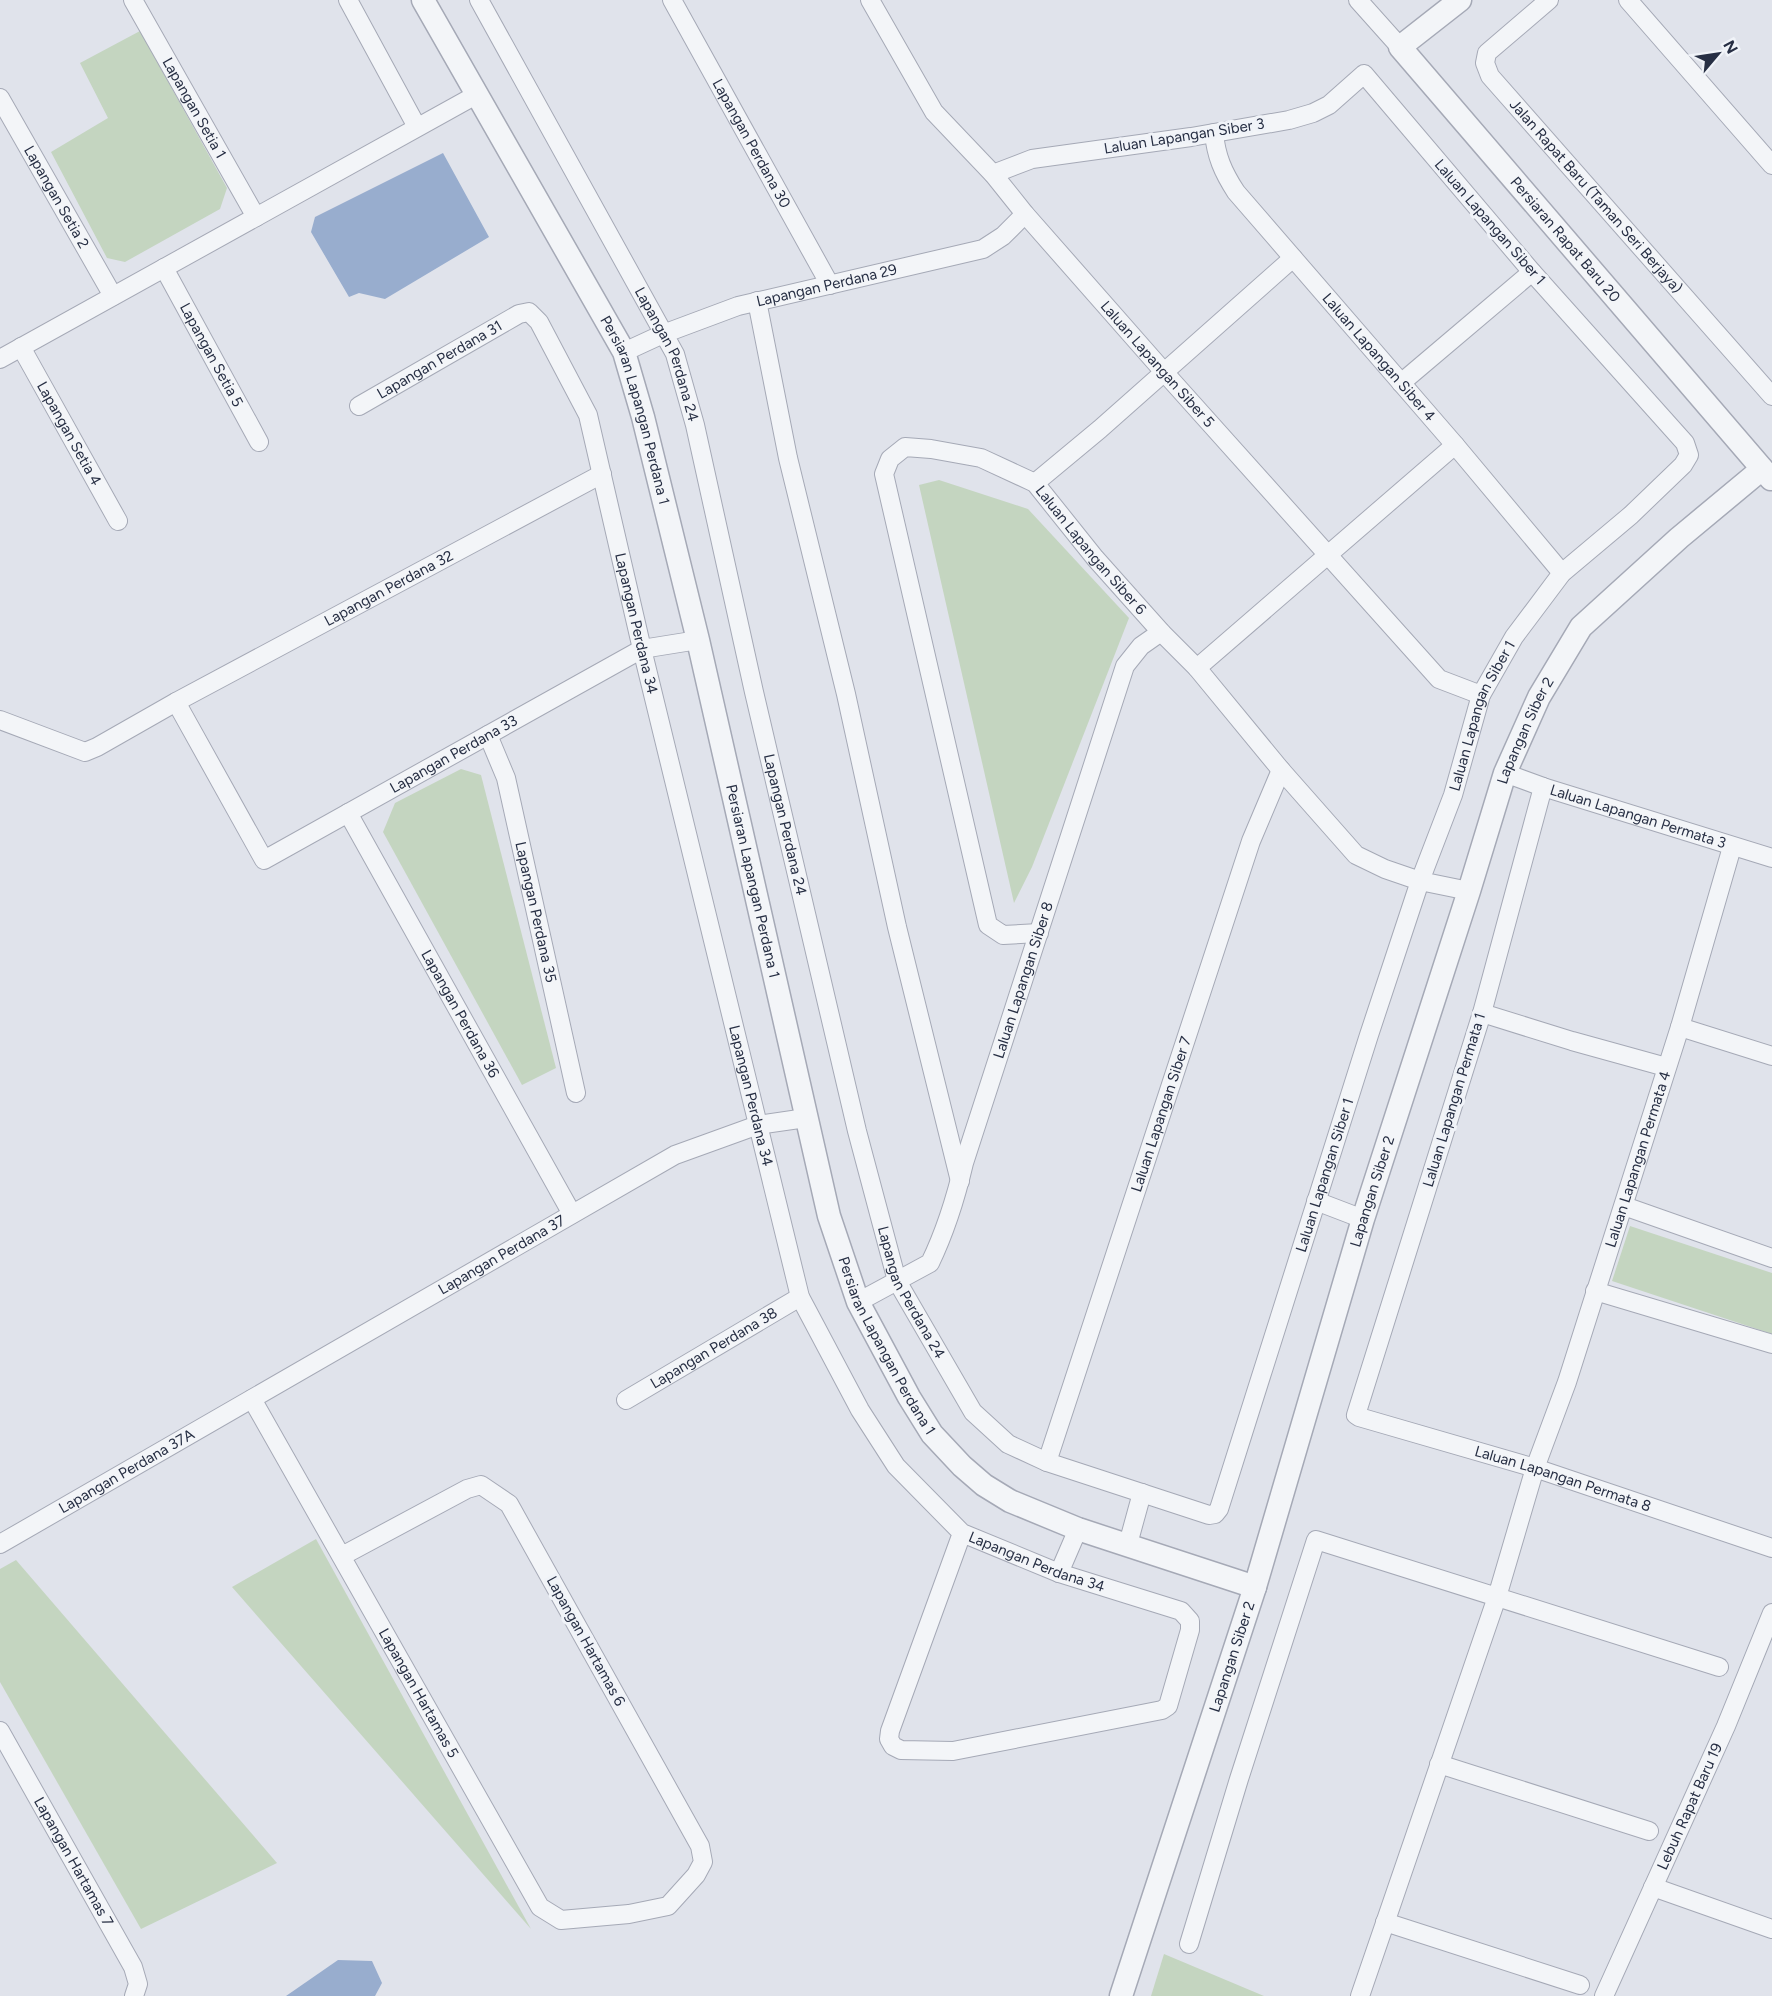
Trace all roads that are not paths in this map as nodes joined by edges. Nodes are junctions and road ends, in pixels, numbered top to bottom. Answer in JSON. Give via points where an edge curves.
{"nodes":[{"id":1,"x":133,"y":0,"type":"edge"},
{"id":2,"x":348,"y":0,"type":"edge"},
{"id":3,"x":423,"y":0,"type":"edge"},
{"id":4,"x":479,"y":0,"type":"edge"},
{"id":5,"x":672,"y":0,"type":"edge"},
{"id":6,"x":870,"y":0,"type":"edge"},
{"id":7,"x":1358,"y":0,"type":"edge"},
{"id":8,"x":1460,"y":0,"type":"edge"},
{"id":9,"x":1549,"y":0,"type":"edge"},
{"id":10,"x":1628,"y":0,"type":"edge"},
{"id":11,"x":1400,"y":47,"type":"junction"},
{"id":12,"x":1364,"y":74,"type":"joint"},
{"id":13,"x":476,"y":95,"type":"junction"},
{"id":14,"x":0,"y":99,"type":"edge"},
{"id":15,"x":417,"y":127,"type":"junction"},
{"id":16,"x":1214,"y":133,"type":"junction"},
{"id":17,"x":1772,"y":165,"type":"edge"},
{"id":18,"x":993,"y":174,"type":"junction"},
{"id":19,"x":1025,"y":214,"type":"junction"},
{"id":20,"x":256,"y":217,"type":"junction"},
{"id":21,"x":1293,"y":258,"type":"junction"},
{"id":22,"x":164,"y":268,"type":"junction"},
{"id":23,"x":1533,"y":272,"type":"junction"},
{"id":24,"x":830,"y":285,"type":"junction"},
{"id":25,"x":113,"y":296,"type":"junction"},
{"id":26,"x":757,"y":301,"type":"junction"},
{"id":27,"x":519,"y":314,"type":"joint"},
{"id":28,"x":663,"y":334,"type":"junction"},
{"id":29,"x":21,"y":347,"type":"junction"},
{"id":30,"x":624,"y":352,"type":"junction"},
{"id":31,"x":0,"y":359,"type":"edge"},
{"id":32,"x":1164,"y":372,"type":"junction"},
{"id":33,"x":1401,"y":383,"type":"junction"},
{"id":34,"x":1772,"y":396,"type":"edge"},
{"id":35,"x":359,"y":406,"type":"dead end"},
{"id":36,"x":259,"y":442,"type":"dead end"},
{"id":37,"x":1455,"y":445,"type":"junction"},
{"id":38,"x":602,"y":474,"type":"junction"},
{"id":39,"x":1767,"y":475,"type":"edge"},
{"id":40,"x":1035,"y":483,"type":"junction"},
{"id":41,"x":118,"y":521,"type":"dead end"},
{"id":42,"x":1327,"y":555,"type":"junction"},
{"id":43,"x":1562,"y":573,"type":"junction"},
{"id":44,"x":1161,"y":632,"type":"junction"},
{"id":45,"x":698,"y":640,"type":"junction"},
{"id":46,"x":642,"y":649,"type":"junction"},
{"id":47,"x":1197,"y":668,"type":"junction"},
{"id":48,"x":1481,"y":695,"type":"junction"},
{"id":49,"x":176,"y":702,"type":"junction"},
{"id":50,"x":0,"y":720,"type":"edge"},
{"id":51,"x":488,"y":735,"type":"junction"},
{"id":52,"x":1281,"y":770,"type":"junction"},
{"id":53,"x":1505,"y":773,"type":"junction"},
{"id":54,"x":1543,"y":787,"type":"junction"},
{"id":55,"x":348,"y":813,"type":"junction"},
{"id":56,"x":1732,"y":847,"type":"junction"},
{"id":57,"x":1772,"y":858,"type":"edge"},
{"id":58,"x":1420,"y":881,"type":"junction"},
{"id":59,"x":1469,"y":891,"type":"junction"},
{"id":60,"x":1039,"y":933,"type":"junction"},
{"id":61,"x":1482,"y":1013,"type":"junction"},
{"id":62,"x":1680,"y":1027,"type":"junction"},
{"id":63,"x":1772,"y":1056,"type":"edge"},
{"id":64,"x":1666,"y":1067,"type":"junction"},
{"id":65,"x":576,"y":1093,"type":"dead end"},
{"id":66,"x":806,"y":1118,"type":"junction"},
{"id":67,"x":758,"y":1125,"type":"junction"},
{"id":68,"x":960,"y":1181,"type":"junction"},
{"id":69,"x":1316,"y":1201,"type":"junction"},
{"id":70,"x":1624,"y":1206,"type":"junction"},
{"id":71,"x":572,"y":1214,"type":"junction"},
{"id":72,"x":1364,"y":1219,"type":"junction"},
{"id":73,"x":1772,"y":1258,"type":"edge"},
{"id":74,"x":897,"y":1281,"type":"junction"},
{"id":75,"x":1595,"y":1291,"type":"junction"},
{"id":76,"x":800,"y":1297,"type":"junction"},
{"id":77,"x":858,"y":1302,"type":"junction"},
{"id":78,"x":1772,"y":1344,"type":"edge"},
{"id":79,"x":252,"y":1399,"type":"junction"},
{"id":80,"x":627,"y":1400,"type":"dead end"},
{"id":81,"x":1356,"y":1411,"type":"joint"},
{"id":82,"x":1047,"y":1462,"type":"junction"},
{"id":83,"x":1535,"y":1468,"type":"junction"},
{"id":84,"x":1142,"y":1493,"type":"junction"},
{"id":85,"x":1215,"y":1514,"type":"joint"},
{"id":86,"x":1078,"y":1529,"type":"junction"},
{"id":87,"x":962,"y":1533,"type":"junction"},
{"id":88,"x":0,"y":1544,"type":"edge"},
{"id":89,"x":1128,"y":1544,"type":"junction"},
{"id":90,"x":1772,"y":1548,"type":"edge"},
{"id":91,"x":342,"y":1556,"type":"junction"},
{"id":92,"x":1059,"y":1573,"type":"junction"},
{"id":93,"x":1255,"y":1587,"type":"junction"},
{"id":94,"x":1497,"y":1597,"type":"junction"},
{"id":95,"x":1772,"y":1613,"type":"edge"},
{"id":96,"x":1719,"y":1667,"type":"dead end"},
{"id":97,"x":0,"y":1731,"type":"edge"},
{"id":98,"x":1439,"y":1764,"type":"junction"},
{"id":99,"x":1649,"y":1831,"type":"dead end"},
{"id":100,"x":1653,"y":1887,"type":"junction"},
{"id":101,"x":629,"y":1914,"type":"joint"},
{"id":102,"x":1385,"y":1923,"type":"junction"},
{"id":103,"x":1772,"y":1929,"type":"edge"},
{"id":104,"x":1189,"y":1944,"type":"dead end"},
{"id":105,"x":1580,"y":1985,"type":"dead end"},
{"id":106,"x":134,"y":1996,"type":"edge"},
{"id":107,"x":1121,"y":1996,"type":"edge"},
{"id":108,"x":1360,"y":1996,"type":"edge"},
{"id":109,"x":1604,"y":1996,"type":"edge"}],
"edges":[{"from":1,"to":20,"type":"street","name":"Lapangan Setia 1"},
{"from":2,"to":15,"type":"street"},
{"from":3,"to":13,"type":"street","name":"Persiaran Lapangan Perdana 1"},
{"from":4,"to":28,"type":"street","name":"Lapangan Perdana 24"},
{"from":5,"to":24,"type":"street","name":"Lapangan Perdana 30"},
{"from":6,"to":18,"type":"street","name":"Laluan Lapangan Siber 5","via":[[934,112]]},
{"from":7,"to":11,"type":"street","name":"Persiaran Rapat Baru 20"},
{"from":8,"to":11,"type":"street"},
{"from":9,"to":34,"type":"street","name":"Jalan Rapat Baru (Taman Seri Berjaya)","via":[[1487,53],[1485,63],[1490,76]]},
{"from":10,"to":17,"type":"street"},
{"from":11,"to":39,"type":"street","name":"Persiaran Rapat Baru 20"},
{"from":12,"to":16,"type":"street","name":"Laluan Lapangan Siber 3","via":[[1329,105],[1313,113]]},
{"from":12,"to":23,"type":"street","name":"Laluan Lapangan Siber 1"},
{"from":13,"to":15,"type":"street"},
{"from":13,"to":30,"type":"street","name":"Persiaran Lapangan Perdana 1"},
{"from":14,"to":25,"type":"street","name":"Lapangan Setia 2"},
{"from":15,"to":20,"type":"street"},
{"from":16,"to":18,"type":"street","name":"Laluan Lapangan Siber 3","via":[[1032,159]]},
{"from":16,"to":21,"type":"street","name":"Laluan Lapangan Siber 4","via":[[1226,177]]},
{"from":18,"to":19,"type":"street","name":"Laluan Lapangan Siber 5"},
{"from":19,"to":24,"type":"street","name":"Lapangan Perdana 29","via":[[983,249]]},
{"from":19,"to":32,"type":"street","name":"Laluan Lapangan Siber 5"},
{"from":20,"to":22,"type":"street"},
{"from":21,"to":32,"type":"street"},
{"from":21,"to":33,"type":"street","name":"Laluan Lapangan Siber 4"},
{"from":22,"to":25,"type":"street"},
{"from":22,"to":36,"type":"street","name":"Lapangan Setia 5"},
{"from":23,"to":33,"type":"street"},
{"from":23,"to":43,"type":"street","name":"Laluan Lapangan Siber 1","via":[[1685,443],[1689,455],[1631,515]]},
{"from":24,"to":26,"type":"street","name":"Lapangan Perdana 29"},
{"from":25,"to":29,"type":"street"},
{"from":26,"to":28,"type":"street","name":"Lapangan Perdana 29"},
{"from":26,"to":68,"type":"street","via":[[788,458]]},
{"from":27,"to":35,"type":"street","name":"Lapangan Perdana 31"},
{"from":27,"to":38,"type":"street","name":"Lapangan Perdana 34","via":[[529,312],[539,322],[588,415]]},
{"from":28,"to":30,"type":"street","name":"Lapangan Perdana 29"},
{"from":28,"to":74,"type":"street","name":"Lapangan Perdana 24","via":[[675,354],[695,425],[857,1131]]},
{"from":29,"to":31,"type":"street"},
{"from":29,"to":41,"type":"street","name":"Lapangan Setia 4"},
{"from":30,"to":45,"type":"street","name":"Persiaran Lapangan Perdana 1"},
{"from":32,"to":40,"type":"street"},
{"from":32,"to":42,"type":"street","name":"Laluan Lapangan Siber 5"},
{"from":33,"to":37,"type":"street","name":"Laluan Lapangan Siber 4"},
{"from":37,"to":42,"type":"street"},
{"from":37,"to":43,"type":"street","name":"Laluan Lapangan Siber 4"},
{"from":38,"to":46,"type":"street","name":"Lapangan Perdana 34"},
{"from":38,"to":49,"type":"street","name":"Lapangan Perdana 32"},
{"from":39,"to":53,"type":"street","name":"Lapangan Siber 2","via":[[1679,538],[1581,627],[1539,697]]},
{"from":40,"to":44,"type":"street","name":"Laluan Lapangan Siber 6"},
{"from":40,"to":60,"type":"street","name":"Laluan Lapangan Siber 6","via":[[981,458],[905,447],[890,459],[884,474],[987,925],[1003,935]]},
{"from":42,"to":47,"type":"street"},
{"from":42,"to":48,"type":"street","name":"Laluan Lapangan Siber 5","via":[[1439,679]]},
{"from":43,"to":48,"type":"street","name":"Laluan Lapangan Siber 1","via":[[1514,637]]},
{"from":44,"to":47,"type":"street","name":"Laluan Lapangan Siber 6"},
{"from":44,"to":60,"type":"street","name":"Laluan Lapangan Siber 8","via":[[1141,646],[1125,666]]},
{"from":45,"to":46,"type":"street"},
{"from":45,"to":66,"type":"street","name":"Persiaran Lapangan Perdana 1"},
{"from":46,"to":51,"type":"street","name":"Lapangan Perdana 33"},
{"from":46,"to":67,"type":"street","name":"Lapangan Perdana 34"},
{"from":47,"to":52,"type":"street","name":"Laluan Lapangan Siber 6"},
{"from":48,"to":58,"type":"street","name":"Laluan Lapangan Siber 1","via":[[1453,795]]},
{"from":49,"to":50,"type":"street","name":"Lapangan Perdana 32","via":[[85,752]]},
{"from":49,"to":55,"type":"street","name":"Lapangan Perdana 33","via":[[264,860]]},
{"from":51,"to":55,"type":"street","name":"Lapangan Perdana 33"},
{"from":51,"to":65,"type":"street","name":"Lapangan Perdana 35","via":[[506,778]]},
{"from":52,"to":58,"type":"street","name":"Laluan Lapangan Siber 6","via":[[1356,855]]},
{"from":52,"to":82,"type":"street","name":"Laluan Lapangan Siber 7","via":[[1251,841]]},
{"from":53,"to":54,"type":"street","name":"Laluan Lapangan Permata 3"},
{"from":53,"to":59,"type":"street","name":"Lapangan Siber 2"},
{"from":54,"to":56,"type":"street","name":"Laluan Lapangan Permata 3"},
{"from":54,"to":61,"type":"street","name":"Laluan Lapangan Permata 1"},
{"from":55,"to":71,"type":"street","name":"Lapangan Perdana 36"},
{"from":56,"to":57,"type":"street","name":"Laluan Lapangan Permata 3"},
{"from":56,"to":62,"type":"street","name":"Laluan Lapangan Permata 4"},
{"from":58,"to":59,"type":"street","name":"Laluan Lapangan Siber 6"},
{"from":58,"to":69,"type":"street","name":"Laluan Lapangan Siber 1"},
{"from":59,"to":72,"type":"street","name":"Lapangan Siber 2"},
{"from":60,"to":68,"type":"street","name":"Laluan Lapangan Siber 8"},
{"from":61,"to":64,"type":"street"},
{"from":61,"to":81,"type":"street","name":"Laluan Lapangan Permata 1"},
{"from":62,"to":63,"type":"street"},
{"from":62,"to":64,"type":"street","name":"Laluan Lapangan Permata 4"},
{"from":64,"to":70,"type":"street","name":"Laluan Lapangan Permata 4"},
{"from":66,"to":67,"type":"street","name":"Lapangan Perdana 37"},
{"from":66,"to":77,"type":"street","name":"Persiaran Lapangan Perdana 1","via":[[829,1216]]},
{"from":67,"to":71,"type":"street","name":"Lapangan Perdana 37","via":[[675,1155]]},
{"from":67,"to":76,"type":"street","name":"Lapangan Perdana 34"},
{"from":68,"to":74,"type":"street","name":"Laluan Lapangan Siber 8","via":[[930,1263]]},
{"from":69,"to":72,"type":"street"},
{"from":69,"to":85,"type":"street","name":"Laluan Lapangan Siber 1"},
{"from":70,"to":73,"type":"street"},
{"from":70,"to":75,"type":"street","name":"Laluan Lapangan Permata 4"},
{"from":71,"to":79,"type":"street","name":"Lapangan Perdana 37"},
{"from":72,"to":93,"type":"street","name":"Lapangan Siber 2"},
{"from":74,"to":77,"type":"street","name":"Laluan Lapangan Siber 8"},
{"from":74,"to":82,"type":"street","name":"Lapangan Perdana 24","via":[[973,1412],[1008,1444]]},
{"from":75,"to":78,"type":"street"},
{"from":75,"to":83,"type":"street","name":"Laluan Lapangan Permata 4"},
{"from":76,"to":80,"type":"street","name":"Lapangan Perdana 38"},
{"from":76,"to":87,"type":"street","name":"Lapangan Perdana 34","via":[[860,1410],[896,1466]]},
{"from":77,"to":86,"type":"street","name":"Persiaran Lapangan Perdana 1","via":[[932,1434],[962,1466],[1010,1501]]},
{"from":79,"to":88,"type":"street","name":"Lapangan Perdana 37A"},
{"from":79,"to":91,"type":"street","name":"Lapangan Hartamas 5"},
{"from":81,"to":83,"type":"street","name":"Laluan Lapangan Permata 8","via":[[1359,1417]]},
{"from":82,"to":84,"type":"street","name":"Lapangan Perdana 24"},
{"from":83,"to":90,"type":"street","name":"Laluan Lapangan Permata 8"},
{"from":83,"to":94,"type":"street","name":"Laluan Lapangan Permata 4"},
{"from":84,"to":85,"type":"street","name":"Lapangan Perdana 24"},
{"from":84,"to":89,"type":"street"},
{"from":86,"to":89,"type":"street","name":"Persiaran Lapangan Perdana 1"},
{"from":86,"to":92,"type":"street"},
{"from":87,"to":92,"type":"street","name":"Lapangan Perdana 34"},
{"from":87,"to":92,"type":"street","name":"Lapangan Perdana 34","via":[[890,1731],[893,1746],[901,1750],[953,1751],[1168,1706],[1191,1621],[1181,1611]]},
{"from":89,"to":93,"type":"street","name":"Persiaran Lapangan Perdana 1"},
{"from":91,"to":101,"type":"street","name":"Lapangan Hartamas 5","via":[[540,1907],[561,1920]]},
{"from":91,"to":101,"type":"street","name":"Lapangan Hartamas 6","via":[[467,1489],[481,1485],[509,1504],[700,1846],[703,1862],[668,1906]]},
{"from":93,"to":107,"type":"street","name":"Lapangan Siber 2"},
{"from":94,"to":96,"type":"street"},
{"from":94,"to":98,"type":"street","name":"Laluan Lapangan Permata 4"},
{"from":94,"to":104,"type":"street","via":[[1316,1540]]},
{"from":95,"to":100,"type":"street","name":"Lebuh Rapat Baru 19"},
{"from":97,"to":106,"type":"street","name":"Lapangan Hartamas 7","via":[[133,1967],[138,1984]]},
{"from":98,"to":99,"type":"street"},
{"from":98,"to":102,"type":"street","name":"Laluan Lapangan Permata 4"},
{"from":100,"to":103,"type":"street"},
{"from":100,"to":109,"type":"street","name":"Lebuh Rapat Baru 19"},
{"from":102,"to":105,"type":"street"},
{"from":102,"to":108,"type":"street","name":"Laluan Lapangan Permata 4"}]}
